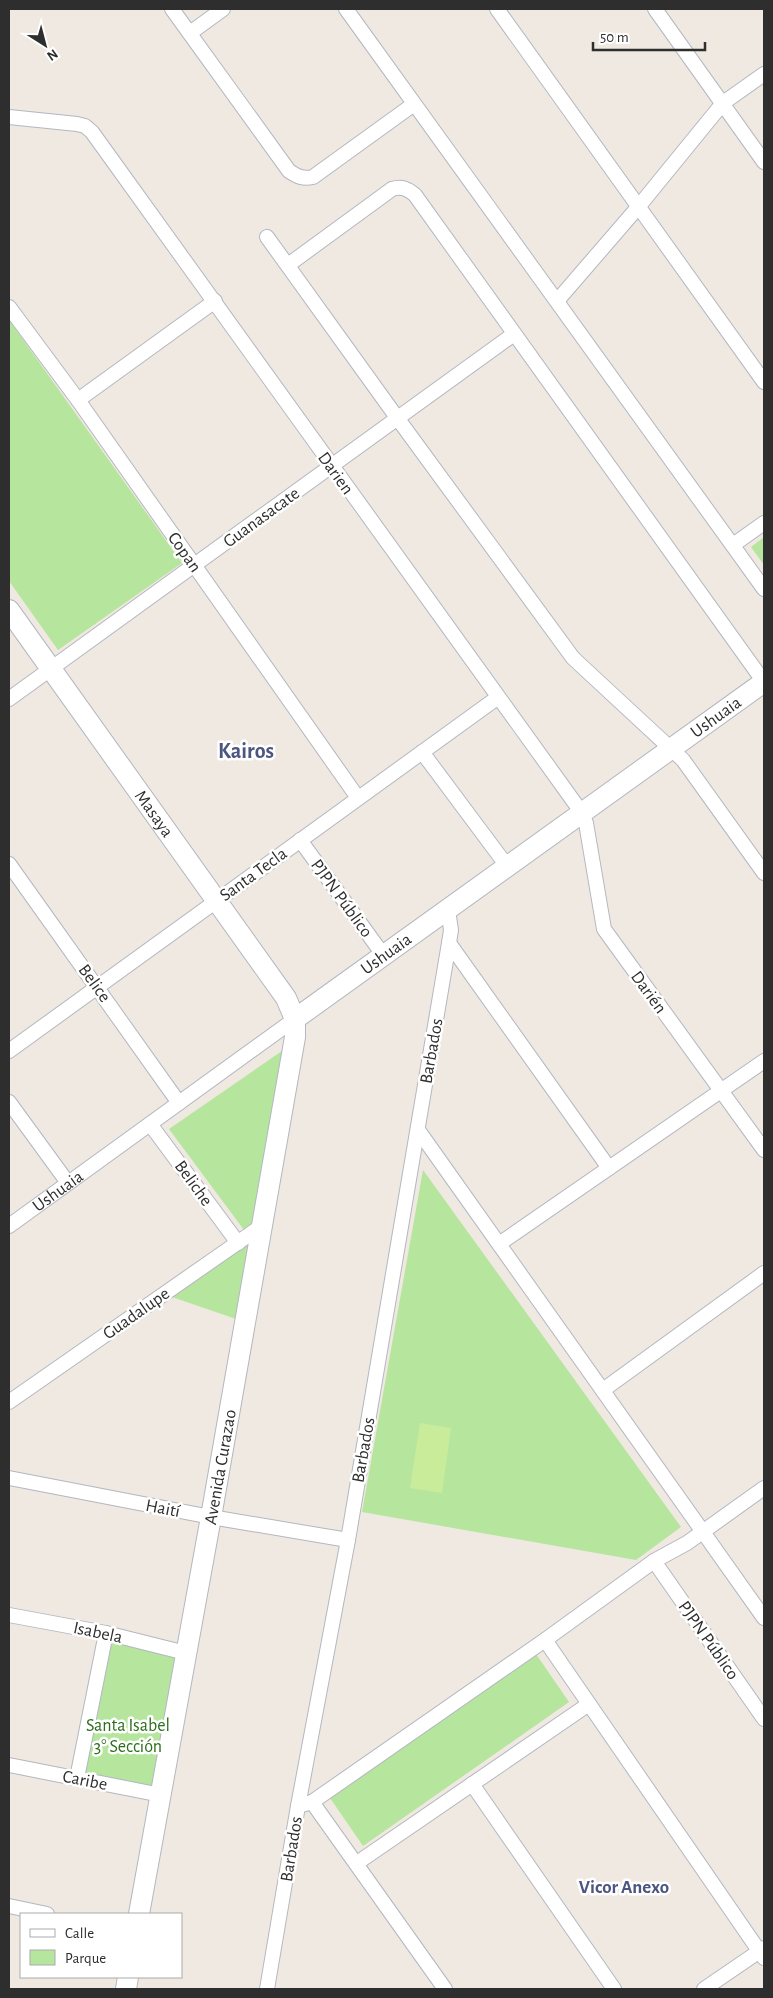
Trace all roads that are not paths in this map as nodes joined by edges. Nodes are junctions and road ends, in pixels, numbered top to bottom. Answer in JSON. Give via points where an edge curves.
{"nodes":[{"id":1,"x":172,"y":9,"type":"edge"},
{"id":2,"x":223,"y":9,"type":"edge"},
{"id":3,"x":346,"y":9,"type":"edge"},
{"id":4,"x":497,"y":9,"type":"edge"},
{"id":5,"x":656,"y":9,"type":"edge"},
{"id":6,"x":190,"y":33,"type":"junction"},
{"id":7,"x":764,"y":74,"type":"edge"},
{"id":8,"x":722,"y":103,"type":"junction"},
{"id":9,"x":414,"y":104,"type":"junction"},
{"id":10,"x":9,"y":117,"type":"edge"},
{"id":11,"x":764,"y":162,"type":"edge"},
{"id":12,"x":639,"y":206,"type":"junction"},
{"id":13,"x":267,"y":236,"type":"dead end"},
{"id":14,"x":288,"y":265,"type":"junction"},
{"id":15,"x":557,"y":301,"type":"junction"},
{"id":16,"x":215,"y":302,"type":"junction"},
{"id":17,"x":9,"y":307,"type":"edge"},
{"id":18,"x":514,"y":334,"type":"junction"},
{"id":19,"x":764,"y":382,"type":"edge"},
{"id":20,"x":78,"y":400,"type":"junction"},
{"id":21,"x":398,"y":420,"type":"junction"},
{"id":22,"x":331,"y":467,"type":"junction"},
{"id":23,"x":764,"y":523,"type":"edge"},
{"id":24,"x":733,"y":545,"type":"junction"},
{"id":25,"x":194,"y":565,"type":"junction"},
{"id":26,"x":764,"y":589,"type":"edge"},
{"id":27,"x":9,"y":610,"type":"edge"},
{"id":28,"x":51,"y":669,"type":"junction"},
{"id":29,"x":764,"y":682,"type":"edge"},
{"id":30,"x":497,"y":698,"type":"junction"},
{"id":31,"x":9,"y":699,"type":"edge"},
{"id":32,"x":673,"y":749,"type":"junction"},
{"id":33,"x":422,"y":752,"type":"junction"},
{"id":34,"x":358,"y":798,"type":"junction"},
{"id":35,"x":582,"y":813,"type":"junction"},
{"id":36,"x":300,"y":840,"type":"junction"},
{"id":37,"x":760,"y":858,"type":"edge"},
{"id":38,"x":9,"y":864,"type":"edge"},
{"id":39,"x":507,"y":866,"type":"junction"},
{"id":40,"x":764,"y":873,"type":"edge"},
{"id":41,"x":218,"y":900,"type":"junction"},
{"id":42,"x":448,"y":910,"type":"junction"},
{"id":43,"x":449,"y":943,"type":"junction"},
{"id":44,"x":384,"y":956,"type":"junction"},
{"id":45,"x":97,"y":986,"type":"junction"},
{"id":46,"x":295,"y":1019,"type":"junction"},
{"id":47,"x":9,"y":1051,"type":"edge"},
{"id":48,"x":764,"y":1061,"type":"edge"},
{"id":49,"x":721,"y":1091,"type":"junction"},
{"id":50,"x":9,"y":1102,"type":"edge"},
{"id":51,"x":179,"y":1102,"type":"junction"},
{"id":52,"x":150,"y":1124,"type":"junction"},
{"id":53,"x":418,"y":1130,"type":"junction"},
{"id":54,"x":764,"y":1150,"type":"edge"},
{"id":55,"x":609,"y":1168,"type":"junction"},
{"id":56,"x":68,"y":1183,"type":"junction"},
{"id":57,"x":263,"y":1225,"type":"junction"},
{"id":58,"x":9,"y":1226,"type":"edge"},
{"id":59,"x":238,"y":1243,"type":"junction"},
{"id":60,"x":499,"y":1244,"type":"junction"},
{"id":61,"x":764,"y":1274,"type":"edge"},
{"id":62,"x":603,"y":1390,"type":"junction"},
{"id":63,"x":9,"y":1402,"type":"edge"},
{"id":64,"x":9,"y":1478,"type":"edge"},
{"id":65,"x":764,"y":1488,"type":"edge"},
{"id":66,"x":211,"y":1517,"type":"junction"},
{"id":67,"x":703,"y":1531,"type":"junction"},
{"id":68,"x":348,"y":1540,"type":"junction"},
{"id":69,"x":654,"y":1560,"type":"junction"},
{"id":70,"x":9,"y":1615,"type":"edge"},
{"id":71,"x":764,"y":1618,"type":"edge"},
{"id":72,"x":106,"y":1633,"type":"junction"},
{"id":73,"x":545,"y":1640,"type":"junction"},
{"id":74,"x":186,"y":1653,"type":"junction"},
{"id":75,"x":589,"y":1704,"type":"junction"},
{"id":76,"x":764,"y":1719,"type":"edge"},
{"id":77,"x":9,"y":1765,"type":"edge"},
{"id":78,"x":77,"y":1778,"type":"junction"},
{"id":79,"x":472,"y":1784,"type":"junction"},
{"id":80,"x":161,"y":1795,"type":"junction"},
{"id":81,"x":312,"y":1802,"type":"junction"},
{"id":82,"x":298,"y":1806,"type":"junction"},
{"id":83,"x":357,"y":1864,"type":"junction"},
{"id":84,"x":9,"y":1906,"type":"edge"},
{"id":85,"x":42,"y":1913,"type":"edge"},
{"id":86,"x":139,"y":1913,"type":"edge"},
{"id":87,"x":763,"y":1953,"type":"edge"},
{"id":88,"x":267,"y":1989,"type":"edge"},
{"id":89,"x":445,"y":1989,"type":"edge"},
{"id":90,"x":614,"y":1989,"type":"edge"},
{"id":91,"x":704,"y":1989,"type":"edge"}],
"edges":[{"from":1,"to":6,"type":"street"},
{"from":2,"to":6,"type":"street"},
{"from":3,"to":9,"type":"street"},
{"from":4,"to":12,"type":"street"},
{"from":5,"to":8,"type":"street"},
{"from":6,"to":9,"type":"street","via":[[289,171],[304,179],[313,177]]},
{"from":7,"to":8,"type":"street"},
{"from":8,"to":11,"type":"street"},
{"from":8,"to":12,"type":"street"},
{"from":9,"to":15,"type":"street"},
{"from":10,"to":16,"type":"street","name":"Darien","via":[[77,124],[92,132]]},
{"from":12,"to":15,"type":"street"},
{"from":12,"to":19,"type":"street"},
{"from":13,"to":14,"type":"street"},
{"from":14,"to":18,"type":"street","via":[[392,189],[404,188],[415,195]]},
{"from":14,"to":21,"type":"street"},
{"from":15,"to":24,"type":"street"},
{"from":16,"to":20,"type":"street"},
{"from":16,"to":22,"type":"street","name":"Darien"},
{"from":17,"to":20,"type":"street","name":"Copan"},
{"from":18,"to":21,"type":"street","name":"Guanasacate"},
{"from":18,"to":29,"type":"street"},
{"from":20,"to":25,"type":"street","name":"Copan"},
{"from":21,"to":22,"type":"street","name":"Guanasacate"},
{"from":21,"to":32,"type":"street","via":[[573,658]]},
{"from":22,"to":25,"type":"street","name":"Guanasacate"},
{"from":22,"to":30,"type":"street","name":"Darien"},
{"from":23,"to":24,"type":"street"},
{"from":24,"to":26,"type":"street"},
{"from":25,"to":28,"type":"street","name":"Guanasacate"},
{"from":25,"to":34,"type":"street","name":"Copan"},
{"from":27,"to":28,"type":"street","name":"Masaya"},
{"from":28,"to":31,"type":"street","name":"Guanasacate"},
{"from":28,"to":41,"type":"street","name":"Masaya"},
{"from":29,"to":32,"type":"street","name":"Ushuaia"},
{"from":30,"to":33,"type":"street","name":"Santa Tecla"},
{"from":30,"to":35,"type":"street","name":"Darien"},
{"from":32,"to":35,"type":"street","name":"Ushuaia"},
{"from":32,"to":37,"type":"street"},
{"from":33,"to":34,"type":"street","name":"Santa Tecla"},
{"from":33,"to":39,"type":"street"},
{"from":34,"to":36,"type":"street","name":"Santa Tecla"},
{"from":35,"to":39,"type":"street","name":"Ushuaia"},
{"from":35,"to":49,"type":"street","name":"Darién","via":[[604,930]]},
{"from":36,"to":41,"type":"street","name":"Santa Tecla"},
{"from":36,"to":44,"type":"street","name":"PJPN Público"},
{"from":37,"to":40,"type":"street"},
{"from":38,"to":45,"type":"street","name":"Belice"},
{"from":39,"to":42,"type":"street","name":"Ushuaia"},
{"from":41,"to":45,"type":"street","name":"Santa Tecla"},
{"from":41,"to":46,"type":"street","name":"Masaya","via":[[286,998]]},
{"from":42,"to":43,"type":"street","name":"Barbados"},
{"from":42,"to":44,"type":"street","name":"Ushuaia"},
{"from":43,"to":53,"type":"street","name":"Barbados"},
{"from":43,"to":55,"type":"street"},
{"from":44,"to":46,"type":"street","name":"Ushuaia"},
{"from":45,"to":47,"type":"street","name":"Santa Tecla"},
{"from":45,"to":51,"type":"street","name":"Belice"},
{"from":46,"to":51,"type":"street","name":"Ushuaia"},
{"from":46,"to":57,"type":"street","name":"Avenida Curazao","via":[[295,1037]]},
{"from":48,"to":49,"type":"street"},
{"from":49,"to":54,"type":"street","name":"Darién"},
{"from":49,"to":55,"type":"street"},
{"from":50,"to":56,"type":"street"},
{"from":51,"to":52,"type":"street","name":"Ushuaia"},
{"from":52,"to":56,"type":"street","name":"Ushuaia"},
{"from":52,"to":59,"type":"street","name":"Beliche"},
{"from":53,"to":60,"type":"street"},
{"from":53,"to":68,"type":"street","name":"Barbados"},
{"from":55,"to":60,"type":"street"},
{"from":56,"to":58,"type":"street","name":"Ushuaia"},
{"from":57,"to":59,"type":"street","name":"Guadalupe"},
{"from":57,"to":66,"type":"street","name":"Avenida Curazao"},
{"from":59,"to":63,"type":"street","name":"Guadalupe"},
{"from":60,"to":62,"type":"street"},
{"from":61,"to":62,"type":"street"},
{"from":62,"to":67,"type":"street"},
{"from":64,"to":66,"type":"street","name":"Haití"},
{"from":65,"to":67,"type":"street"},
{"from":66,"to":68,"type":"street","name":"Haití"},
{"from":66,"to":74,"type":"street","name":"Avenida Curazao"},
{"from":67,"to":69,"type":"street"},
{"from":67,"to":71,"type":"street"},
{"from":68,"to":82,"type":"street","name":"Barbados"},
{"from":69,"to":73,"type":"street"},
{"from":69,"to":76,"type":"street","name":"PJPN Público"},
{"from":70,"to":72,"type":"street","name":"Isabela"},
{"from":72,"to":74,"type":"street","name":"Isabela"},
{"from":72,"to":78,"type":"street"},
{"from":73,"to":75,"type":"street"},
{"from":73,"to":81,"type":"street"},
{"from":74,"to":80,"type":"street","name":"Avenida Curazao"},
{"from":75,"to":79,"type":"street"},
{"from":75,"to":87,"type":"street"},
{"from":77,"to":78,"type":"street","name":"Caribe"},
{"from":78,"to":80,"type":"street","name":"Caribe"},
{"from":79,"to":83,"type":"street"},
{"from":79,"to":90,"type":"street"},
{"from":80,"to":86,"type":"street","name":"Avenida Curazao"},
{"from":81,"to":82,"type":"street"},
{"from":81,"to":83,"type":"street"},
{"from":82,"to":88,"type":"street","name":"Barbados"},
{"from":83,"to":89,"type":"street"},
{"from":84,"to":85,"type":"street"},
{"from":87,"to":91,"type":"street"}]}
